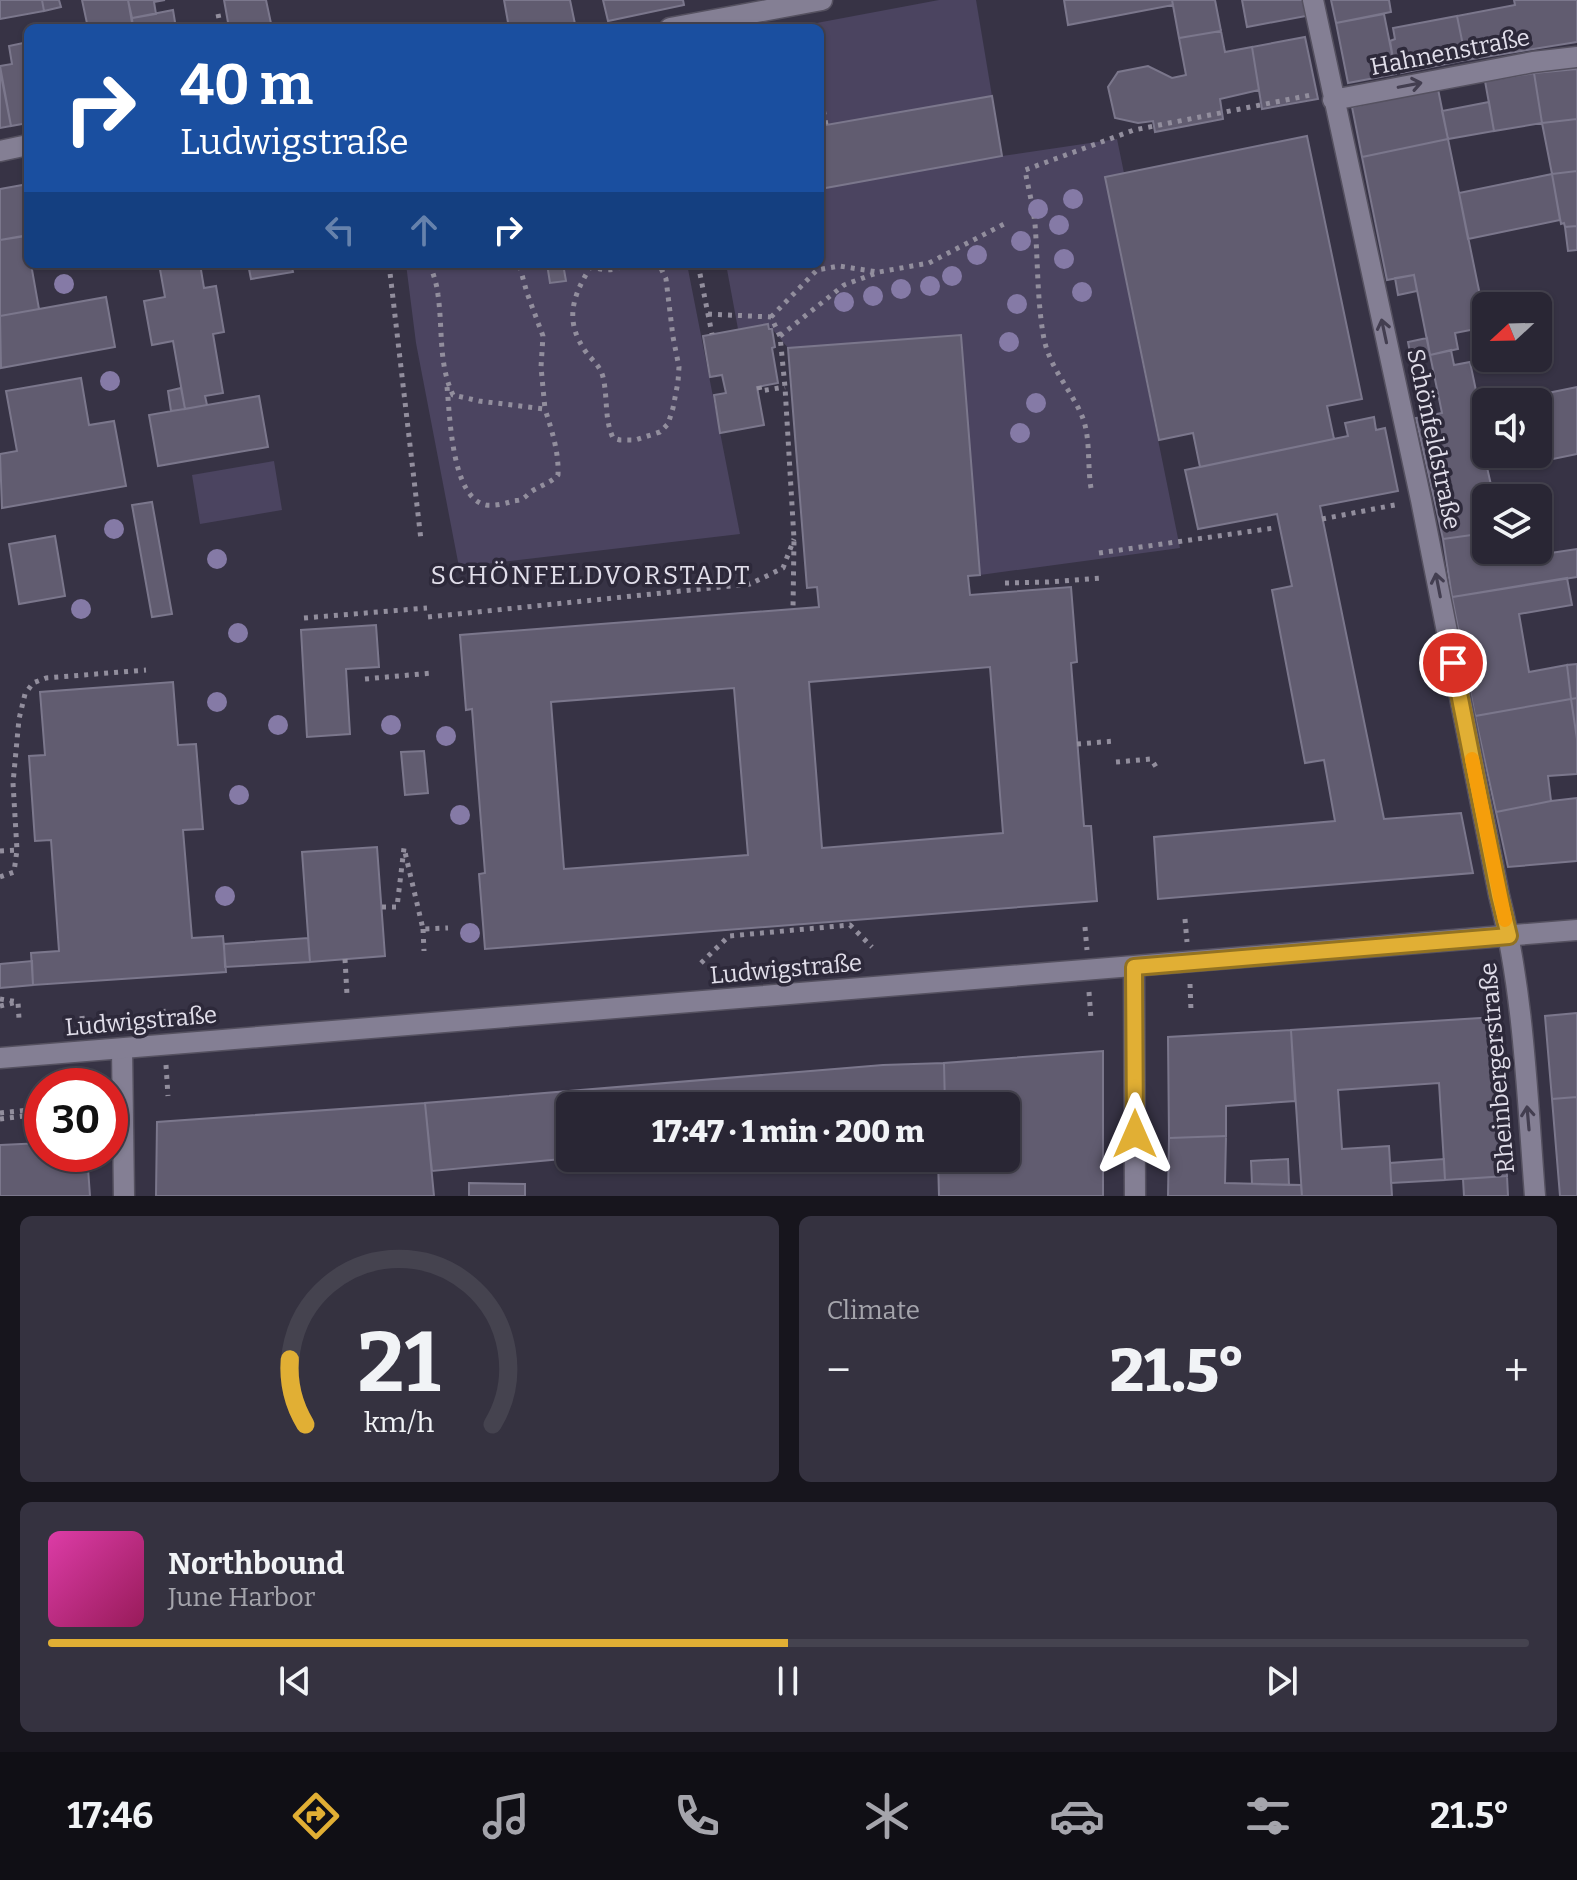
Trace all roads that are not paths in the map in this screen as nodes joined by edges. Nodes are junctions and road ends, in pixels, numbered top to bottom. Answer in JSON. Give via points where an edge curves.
{"nodes":[{"id":1,"x":822,"y":0,"type":"edge"},
{"id":2,"x":1313,"y":0,"type":"edge"},
{"id":3,"x":692,"y":24,"type":"edge"},
{"id":4,"x":1577,"y":57,"type":"edge"},
{"id":5,"x":1333,"y":100,"type":"junction"},
{"id":6,"x":24,"y":146,"type":"edge"},
{"id":7,"x":0,"y":151,"type":"edge"},
{"id":8,"x":1577,"y":930,"type":"edge"},
{"id":9,"x":1509,"y":936,"type":"junction"},
{"id":10,"x":1134,"y":967,"type":"junction"},
{"id":11,"x":122,"y":1049,"type":"junction"},
{"id":12,"x":0,"y":1058,"type":"edge"},
{"id":13,"x":124,"y":1196,"type":"edge"},
{"id":14,"x":1135,"y":1196,"type":"edge"},
{"id":15,"x":1535,"y":1196,"type":"edge"}],
"edges":[{"from":1,"to":3,"type":"street"},
{"from":2,"to":5,"type":"street","name":"Schönfeldstraße"},
{"from":5,"to":4,"type":"street","name":"Hahnenstraße","one_way":true},
{"from":9,"to":5,"type":"street","name":"Schönfeldstraße","one_way":true},
{"from":6,"to":7,"type":"street"},
{"from":8,"to":9,"type":"street","name":"Ludwigstraße"},
{"from":9,"to":10,"type":"street","name":"Ludwigstraße"},
{"from":15,"to":9,"type":"street","name":"Rheinbergerstraße","one_way":true},
{"from":10,"to":11,"type":"street","name":"Ludwigstraße"},
{"from":10,"to":14,"type":"street"},
{"from":11,"to":12,"type":"street","name":"Ludwigstraße"},
{"from":11,"to":13,"type":"street"}]}
